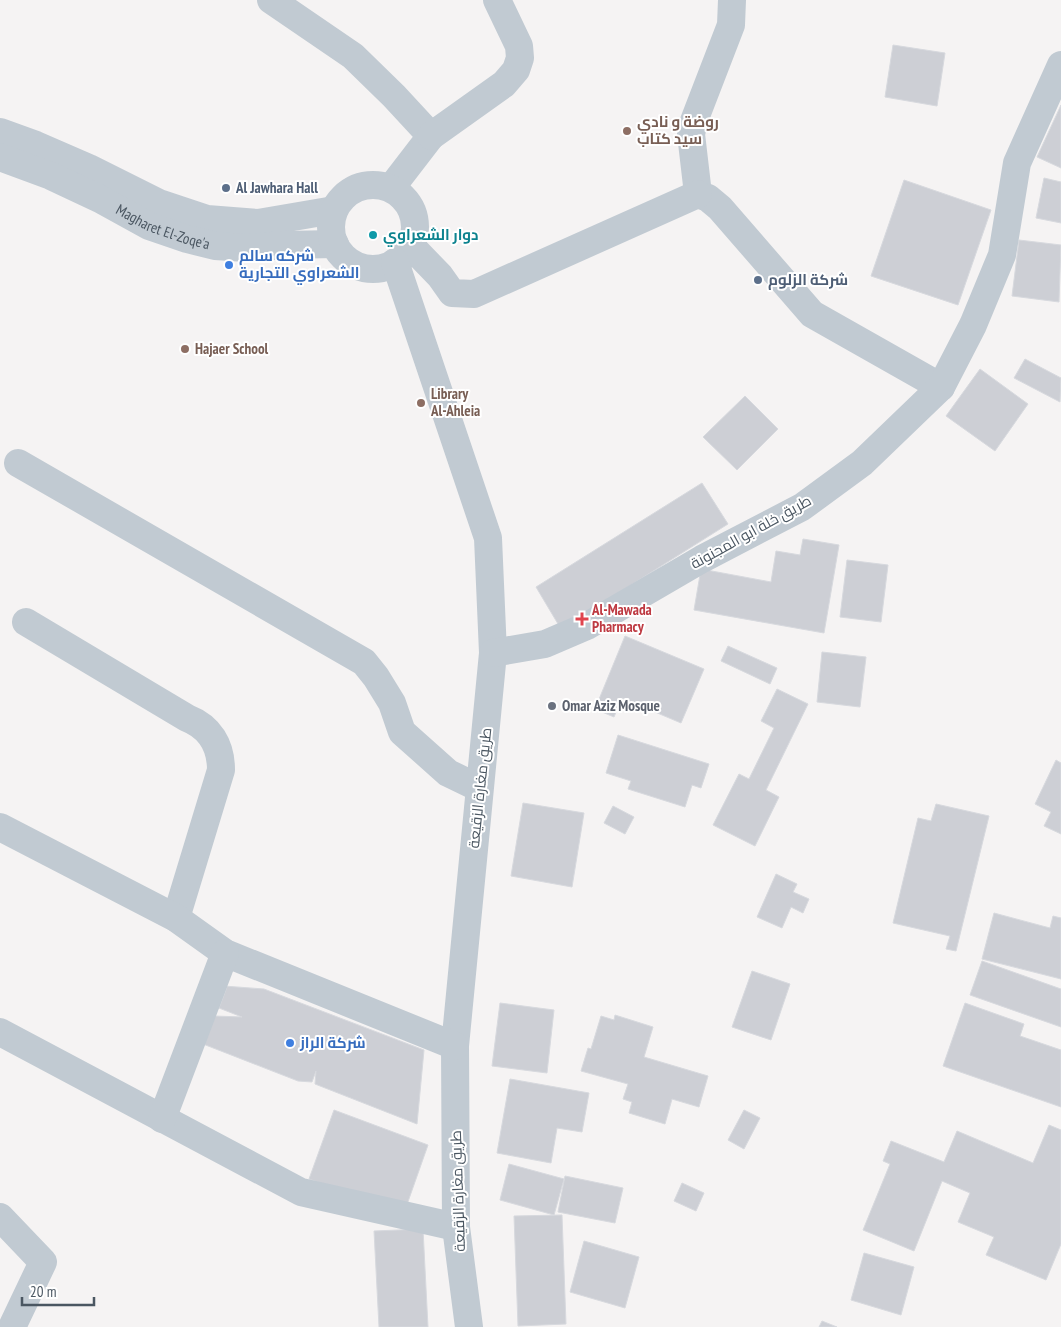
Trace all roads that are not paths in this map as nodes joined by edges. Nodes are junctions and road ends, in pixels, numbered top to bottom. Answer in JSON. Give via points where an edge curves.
{"nodes":[{"id":1,"x":271,"y":0,"type":"edge"},
{"id":2,"x":497,"y":0,"type":"edge"},
{"id":3,"x":732,"y":0,"type":"edge"},
{"id":4,"x":1061,"y":64,"type":"edge"},
{"id":5,"x":0,"y":132,"type":"edge"},
{"id":6,"x":431,"y":136,"type":"junction"},
{"id":7,"x":0,"y":157,"type":"edge"},
{"id":8,"x":391,"y":188,"type":"junction"},
{"id":9,"x":698,"y":194,"type":"junction"},
{"id":10,"x":334,"y":210,"type":"junction"},
{"id":11,"x":335,"y":244,"type":"junction"},
{"id":12,"x":403,"y":254,"type":"junction"},
{"id":13,"x":941,"y":387,"type":"junction"},
{"id":14,"x":18,"y":463,"type":"dead end"},
{"id":15,"x":26,"y":622,"type":"dead end"},
{"id":16,"x":493,"y":653,"type":"junction"},
{"id":17,"x":479,"y":788,"type":"junction"},
{"id":18,"x":0,"y":827,"type":"edge"},
{"id":19,"x":176,"y":918,"type":"junction"},
{"id":20,"x":225,"y":954,"type":"junction"},
{"id":21,"x":0,"y":1032,"type":"edge"},
{"id":22,"x":455,"y":1046,"type":"junction"},
{"id":23,"x":162,"y":1119,"type":"junction"},
{"id":24,"x":0,"y":1217,"type":"edge"},
{"id":25,"x":456,"y":1227,"type":"junction"},
{"id":26,"x":12,"y":1327,"type":"edge"},
{"id":27,"x":469,"y":1327,"type":"edge"}],
"edges":[{"from":1,"to":6,"type":"street","via":[[352,56]]},
{"from":2,"to":6,"type":"street","via":[[519,46],[516,70],[504,84]]},
{"from":3,"to":9,"type":"street","via":[[731,25],[691,134]]},
{"from":4,"to":13,"type":"street","name":"طريق خلة ابو المجنونة","via":[[1017,163],[1002,255],[973,325]]},
{"from":5,"to":10,"type":"street","name":"Magharet El-Zoqe'a","via":[[89,168],[159,203],[207,219],[258,223]]},
{"from":6,"to":8,"type":"street"},
{"from":7,"to":11,"type":"street","name":"Magharet El-Zoqe'a","via":[[51,176],[149,226],[187,239],[215,246],[246,248]]},
{"from":8,"to":10,"type":"street","via":[[378,184],[364,185],[342,198]]},
{"from":8,"to":12,"type":"street","via":[[411,206],[415,219],[415,232]]},
{"from":9,"to":12,"type":"street","via":[[474,294],[452,293],[440,276]]},
{"from":9,"to":13,"type":"street","via":[[720,208],[812,314]]},
{"from":10,"to":11,"type":"street","via":[[331,222]]},
{"from":11,"to":12,"type":"street","via":[[348,261],[361,267],[376,269],[390,266]]},
{"from":12,"to":16,"type":"street","name":"طريق مغارة الزقيعة","via":[[488,538]]},
{"from":13,"to":16,"type":"street","name":"طريق خلة ابو المجنونة","via":[[862,463],[802,507],[702,559],[587,626],[545,644]]},
{"from":14,"to":17,"type":"street","via":[[364,662],[392,703],[402,732],[448,773]]},
{"from":15,"to":19,"type":"street","via":[[194,721],[213,737],[220,753],[221,770]]},
{"from":16,"to":17,"type":"street","name":"طريق مغارة الزقيعة"},
{"from":17,"to":22,"type":"street","name":"طريق مغارة الزقيعة"},
{"from":18,"to":19,"type":"street"},
{"from":19,"to":20,"type":"street"},
{"from":20,"to":22,"type":"street"},
{"from":20,"to":23,"type":"street"},
{"from":21,"to":23,"type":"street"},
{"from":22,"to":25,"type":"street","name":"طريق مغارة الزقيعة"},
{"from":23,"to":25,"type":"street","via":[[301,1192]]},
{"from":24,"to":26,"type":"street","via":[[43,1262]]},
{"from":25,"to":27,"type":"street","name":"طريق مغارة الزقيعة"}]}
